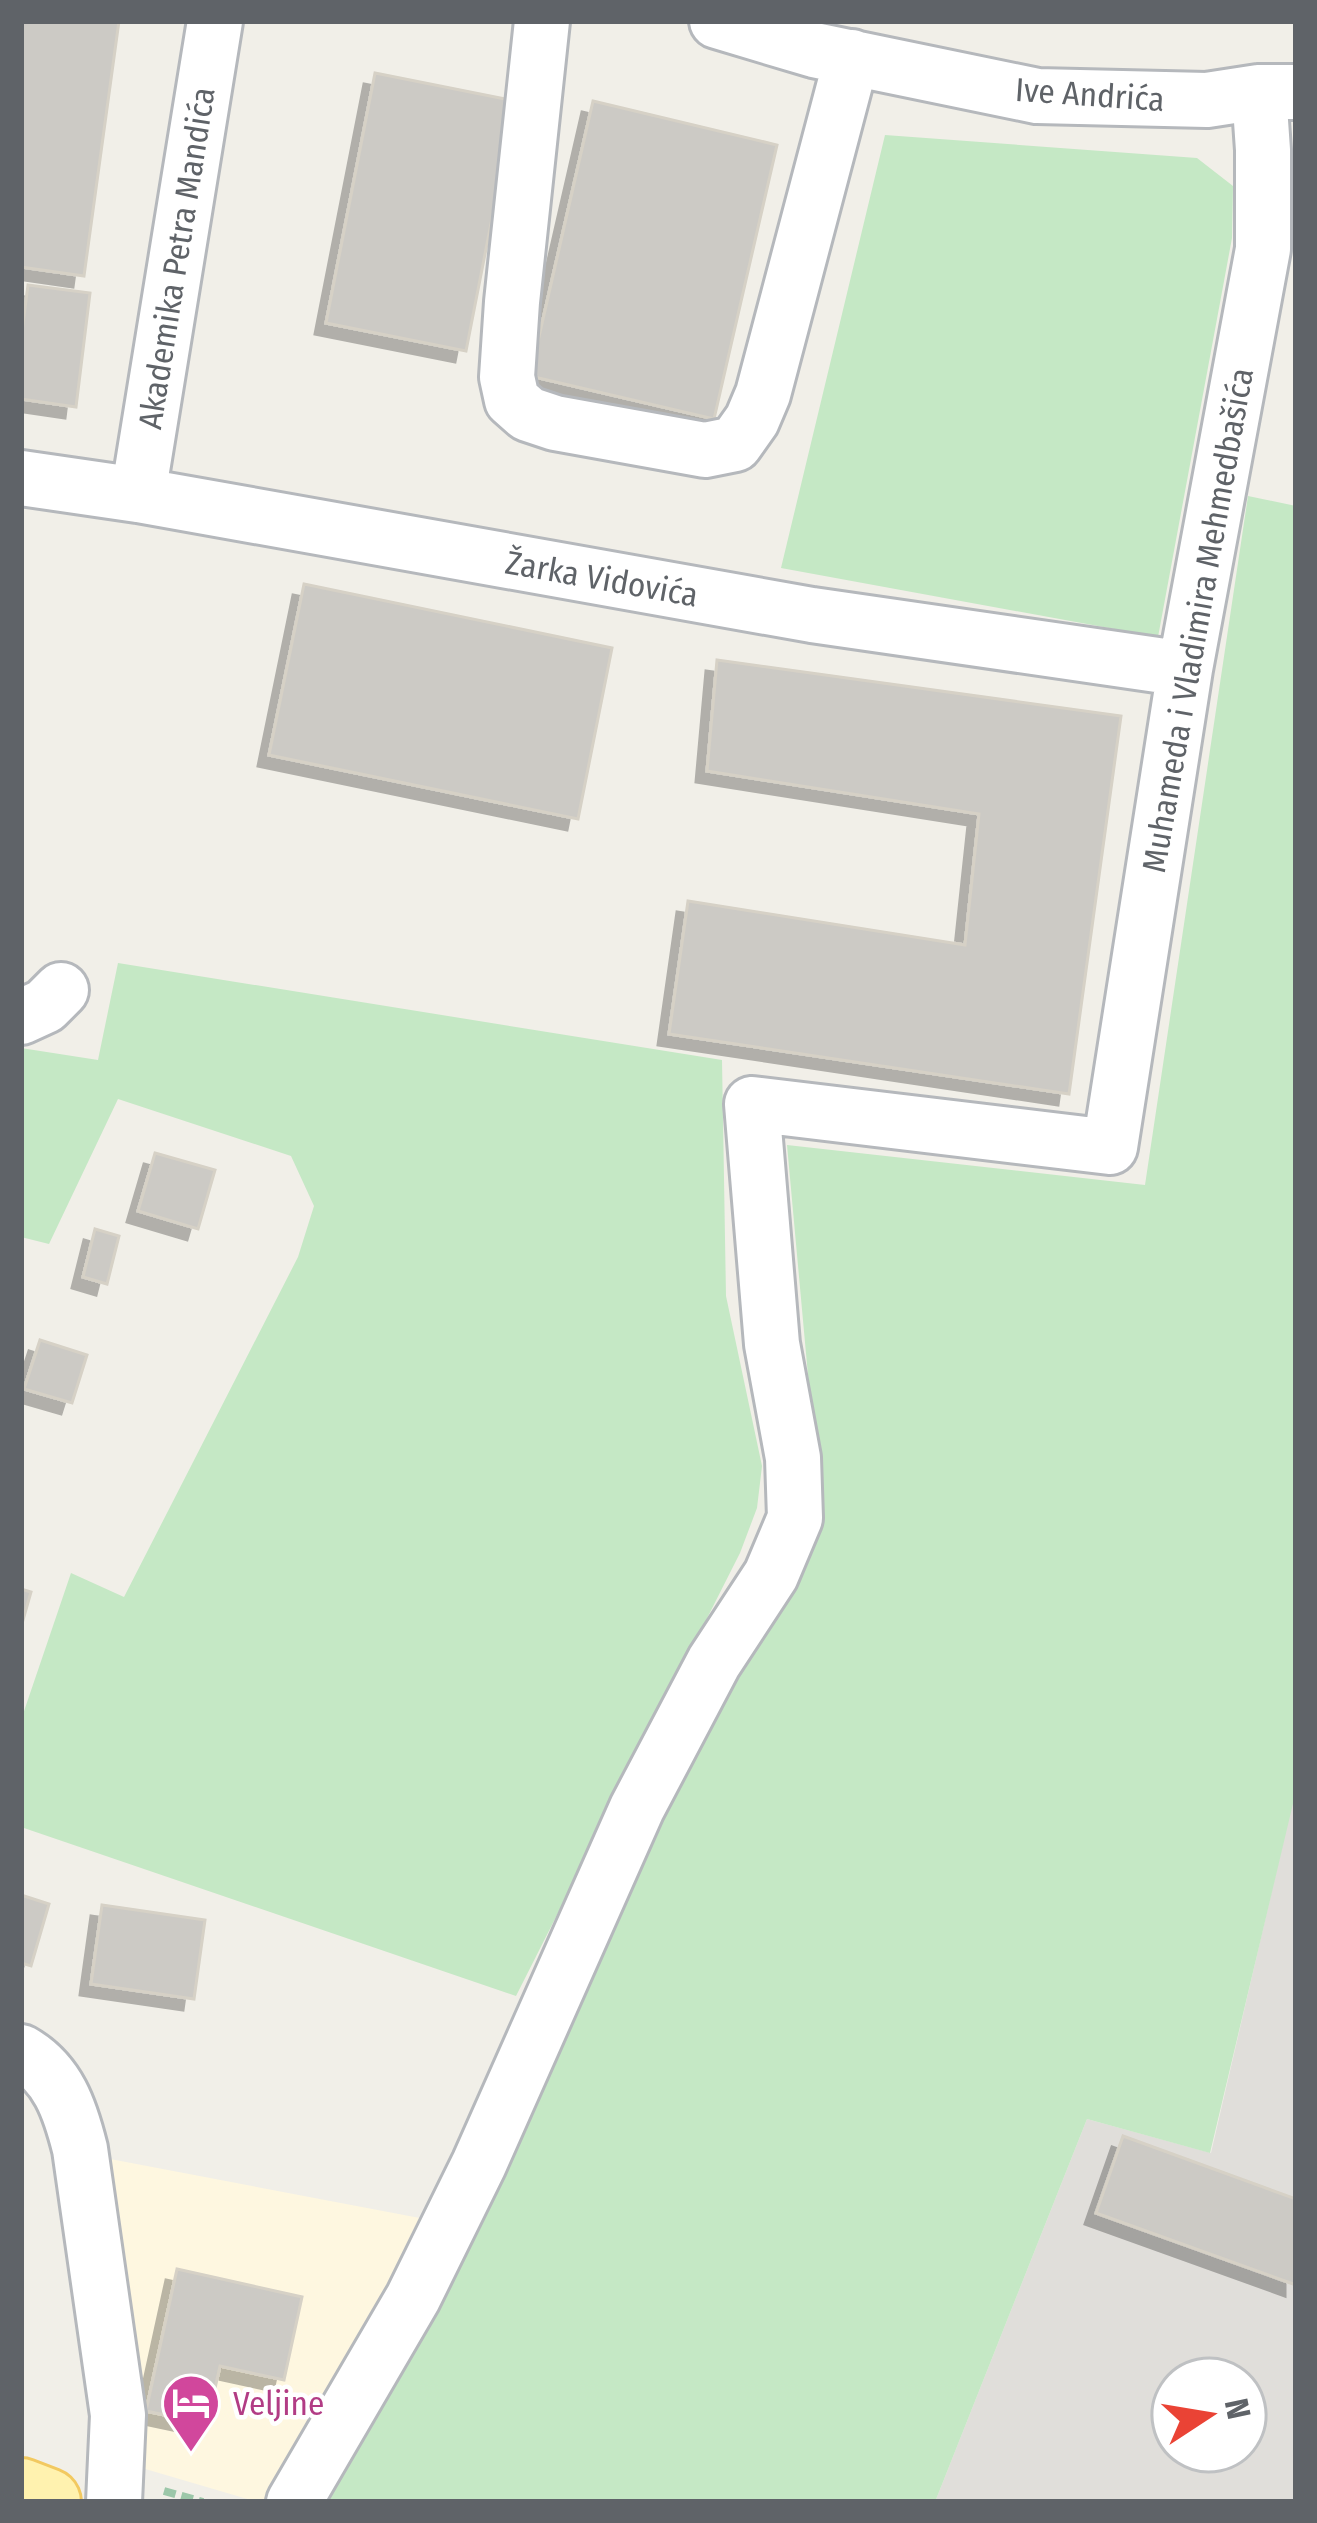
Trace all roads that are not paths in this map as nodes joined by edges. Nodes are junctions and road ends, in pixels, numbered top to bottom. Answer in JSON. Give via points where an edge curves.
{"nodes":[{"id":1,"x":215,"y":21,"type":"edge"},
{"id":2,"x":542,"y":21,"type":"edge"},
{"id":3,"x":717,"y":21,"type":"edge"},
{"id":4,"x":829,"y":42,"type":"edge"},
{"id":5,"x":1277,"y":92,"type":"edge"},
{"id":6,"x":21,"y":478,"type":"edge"},
{"id":7,"x":138,"y":495,"type":"junction"},
{"id":8,"x":1185,"y":669,"type":"junction"},
{"id":9,"x":21,"y":2052,"type":"edge"},
{"id":10,"x":21,"y":2492,"type":"edge"},
{"id":11,"x":46,"y":2502,"type":"edge"},
{"id":12,"x":114,"y":2502,"type":"edge"},
{"id":13,"x":294,"y":2502,"type":"edge"}],
"edges":[{"from":1,"to":7,"type":"street","name":"Akademika Petra Mandića"},
{"from":2,"to":4,"type":"street","via":[[512,302],[512,400],[555,423],[706,450],[735,444],[764,394]]},
{"from":3,"to":4,"type":"street"},
{"from":4,"to":5,"type":"street","name":"Ive Andrića","via":[[1037,96],[1207,100]]},
{"from":5,"to":8,"type":"street","name":"Muhameda i Vladimira Mehmedbašića","via":[[1263,150],[1263,249]]},
{"from":6,"to":7,"type":"street","name":"Žarka Vidovića"},
{"from":7,"to":8,"type":"street","name":"Žarka Vidovića","via":[[812,615]]},
{"from":8,"to":13,"type":"street","name":"Muhameda i Vladimira Mehmedbašića","via":[[1111,1147],[752,1105],[794,1518],[771,1575],[714,1662],[637,1808],[413,2298]]},
{"from":9,"to":12,"type":"street","via":[[58,2086],[80,2149],[118,2415]]},
{"from":10,"to":11,"type":"main road"}]}
